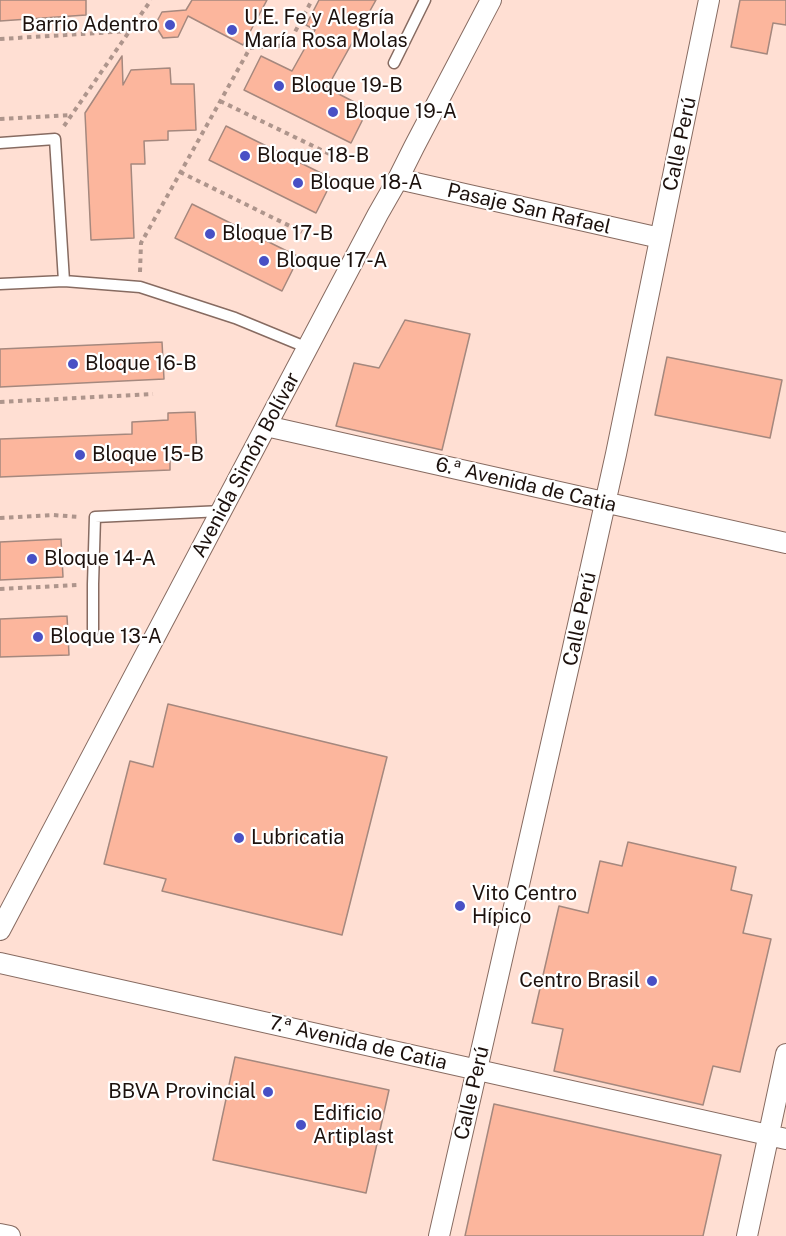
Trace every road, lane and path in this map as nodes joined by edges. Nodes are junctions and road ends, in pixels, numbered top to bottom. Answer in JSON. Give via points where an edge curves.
{"nodes":[{"id":1,"x":151,"y":0,"type":"edge"},
{"id":2,"x":312,"y":0,"type":"edge"},
{"id":3,"x":425,"y":0,"type":"edge"},
{"id":4,"x":490,"y":0,"type":"edge"},
{"id":5,"x":710,"y":0,"type":"edge"},
{"id":6,"x":130,"y":31,"type":"junction"},
{"id":7,"x":0,"y":39,"type":"edge"},
{"id":8,"x":394,"y":63,"type":"dead end"},
{"id":9,"x":220,"y":101,"type":"junction"},
{"id":10,"x":72,"y":115,"type":"junction"},
{"id":11,"x":0,"y":119,"type":"edge"},
{"id":12,"x":55,"y":139,"type":"junction"},
{"id":13,"x":0,"y":143,"type":"edge"},
{"id":14,"x":340,"y":159,"type":"dead end"},
{"id":15,"x":180,"y":172,"type":"junction"},
{"id":16,"x":398,"y":179,"type":"junction"},
{"id":17,"x":302,"y":232,"type":"dead end"},
{"id":18,"x":660,"y":238,"type":"junction"},
{"id":19,"x":64,"y":281,"type":"junction"},
{"id":20,"x":0,"y":284,"type":"edge"},
{"id":21,"x":140,"y":287,"type":"junction"},
{"id":22,"x":308,"y":348,"type":"junction"},
{"id":23,"x":153,"y":394,"type":"dead end"},
{"id":24,"x":0,"y":402,"type":"edge"},
{"id":25,"x":266,"y":426,"type":"junction"},
{"id":26,"x":605,"y":502,"type":"junction"},
{"id":27,"x":222,"y":511,"type":"junction"},
{"id":28,"x":95,"y":517,"type":"junction"},
{"id":29,"x":0,"y":518,"type":"edge"},
{"id":30,"x":786,"y":543,"type":"edge"},
{"id":31,"x":93,"y":584,"type":"junction"},
{"id":32,"x":0,"y":589,"type":"edge"},
{"id":33,"x":93,"y":631,"type":"dead end"},
{"id":34,"x":0,"y":930,"type":"edge"},
{"id":35,"x":0,"y":963,"type":"edge"},
{"id":36,"x":786,"y":1054,"type":"edge"},
{"id":37,"x":477,"y":1069,"type":"junction"},
{"id":38,"x":777,"y":1137,"type":"edge"},
{"id":39,"x":0,"y":1234,"type":"edge"},
{"id":40,"x":10,"y":1236,"type":"edge"},
{"id":41,"x":439,"y":1236,"type":"edge"},
{"id":42,"x":747,"y":1236,"type":"edge"}],
"edges":[{"from":1,"to":6,"type":"path"},
{"from":2,"to":9,"type":"path","via":[[288,45],[250,48]]},
{"from":3,"to":8,"type":"lane"},
{"from":4,"to":16,"type":"street","name":"Avenida Simón Bolívar"},
{"from":5,"to":18,"type":"street","name":"Calle Perú"},
{"from":6,"to":7,"type":"path"},
{"from":6,"to":10,"type":"path"},
{"from":9,"to":14,"type":"path"},
{"from":9,"to":15,"type":"path"},
{"from":10,"to":11,"type":"path"},
{"from":10,"to":12,"type":"path"},
{"from":12,"to":13,"type":"lane"},
{"from":12,"to":19,"type":"lane"},
{"from":15,"to":17,"type":"path"},
{"from":15,"to":21,"type":"path","via":[[141,243]]},
{"from":16,"to":18,"type":"street","name":"Pasaje San Rafael"},
{"from":16,"to":22,"type":"street","name":"Avenida Simón Bolívar"},
{"from":18,"to":26,"type":"street","name":"Calle Perú"},
{"from":19,"to":20,"type":"lane"},
{"from":19,"to":21,"type":"lane"},
{"from":21,"to":22,"type":"lane","via":[[235,318]]},
{"from":22,"to":25,"type":"street","name":"Avenida Simón Bolívar"},
{"from":23,"to":24,"type":"path"},
{"from":25,"to":26,"type":"street","name":"6.ª Avenida de Catia"},
{"from":25,"to":27,"type":"street","name":"Avenida Simón Bolívar"},
{"from":26,"to":30,"type":"street","name":"6.ª Avenida de Catia"},
{"from":26,"to":37,"type":"street","name":"Calle Perú"},
{"from":27,"to":28,"type":"lane"},
{"from":27,"to":34,"type":"street","name":"Avenida Simón Bolívar"},
{"from":28,"to":29,"type":"path"},
{"from":28,"to":31,"type":"lane"},
{"from":31,"to":32,"type":"path"},
{"from":31,"to":33,"type":"lane"},
{"from":35,"to":37,"type":"street","name":"7.ª Avenida de Catia"},
{"from":36,"to":38,"type":"street"},
{"from":37,"to":38,"type":"street","name":"7.ª Avenida de Catia"},
{"from":37,"to":41,"type":"street","name":"Calle Perú"},
{"from":38,"to":42,"type":"street"},
{"from":39,"to":40,"type":"street"}]}
